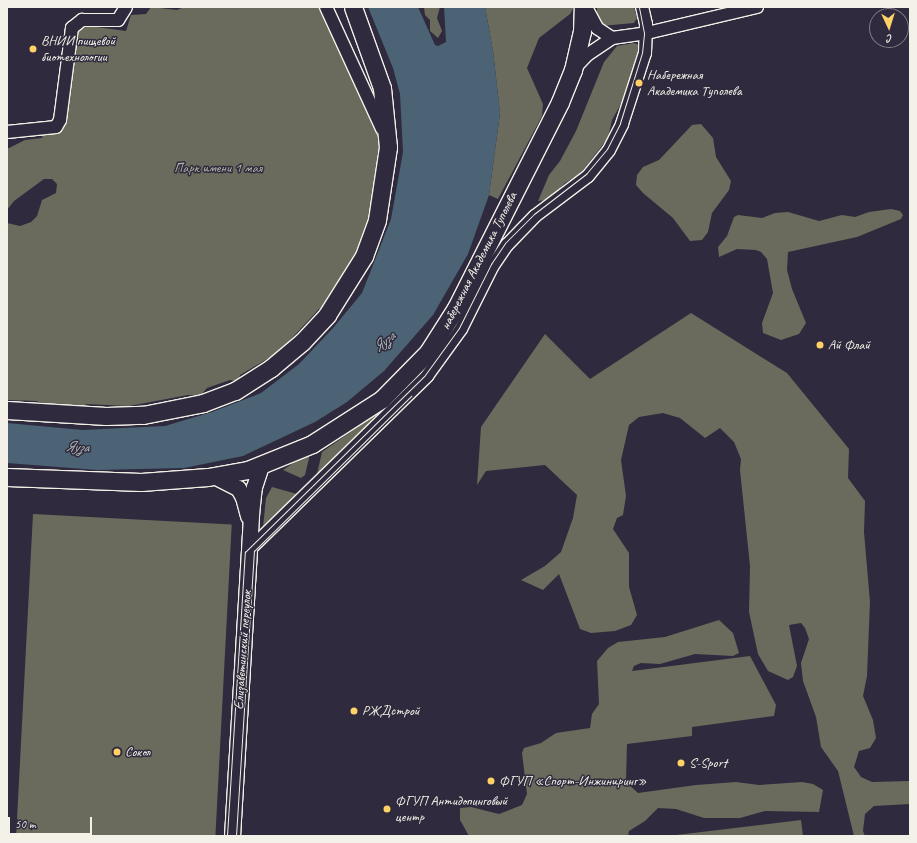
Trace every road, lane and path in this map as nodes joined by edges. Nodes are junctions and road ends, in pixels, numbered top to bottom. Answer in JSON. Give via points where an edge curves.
{"nodes":[{"id":1,"x":126,"y":7,"type":"edge"},
{"id":2,"x":326,"y":7,"type":"edge"},
{"id":3,"x":353,"y":7,"type":"edge"},
{"id":4,"x":585,"y":7,"type":"edge"},
{"id":5,"x":642,"y":7,"type":"edge"},
{"id":6,"x":757,"y":7,"type":"edge"},
{"id":7,"x":646,"y":33,"type":"junction"},
{"id":8,"x":612,"y":38,"type":"junction"},
{"id":9,"x":377,"y":68,"type":"junction"},
{"id":10,"x":573,"y":70,"type":"junction"},
{"id":11,"x":359,"y":76,"type":"junction"},
{"id":12,"x":7,"y":132,"type":"edge"},
{"id":13,"x":388,"y":147,"type":"junction"},
{"id":14,"x":7,"y":410,"type":"edge"},
{"id":15,"x":261,"y":466,"type":"junction"},
{"id":16,"x":214,"y":476,"type":"junction"},
{"id":17,"x":7,"y":477,"type":"edge"},
{"id":18,"x":250,"y":528,"type":"junction"},
{"id":19,"x":250,"y":549,"type":"junction"},
{"id":20,"x":232,"y":836,"type":"edge"}],
"edges":[{"from":1,"to":12,"type":"street","via":[[118,20],[82,20],[72,28],[60,120],[56,127]]},
{"from":2,"to":11,"type":"street"},
{"from":3,"to":9,"type":"main road"},
{"from":4,"to":8,"type":"street","via":[[597,28]]},
{"from":4,"to":10,"type":"main road","name":"набережная Академика Туполева"},
{"from":5,"to":7,"type":"street"},
{"from":6,"to":7,"type":"street"},
{"from":7,"to":8,"type":"street"},
{"from":7,"to":19,"type":"street","via":[[645,53],[625,117],[617,137],[603,159],[575,188],[535,216],[507,245],[492,267],[461,329],[427,376]]},
{"from":8,"to":10,"type":"street","via":[[587,55]]},
{"from":9,"to":11,"type":"street","via":[[372,78],[364,79]]},
{"from":9,"to":13,"type":"main road","via":[[384,98]]},
{"from":10,"to":15,"type":"main road","name":"набережная Академика Туполева","via":[[456,308],[428,352],[382,398],[357,417],[301,450]]},
{"from":11,"to":13,"type":"street"},
{"from":13,"to":14,"type":"main road","via":[[377,220],[364,256],[327,315],[302,342],[272,368],[235,391],[175,410],[106,416]]},
{"from":15,"to":16,"type":"main road","name":"набережная Академика Туполева"},
{"from":15,"to":18,"type":"street","name":"Елизаветинский переулок","via":[[254,487]]},
{"from":16,"to":17,"type":"main road","name":"набережная Академика Туполева","via":[[119,482]]},
{"from":16,"to":18,"type":"street","via":[[238,488],[243,497]]},
{"from":18,"to":19,"type":"street","name":"Елизаветинский переулок"},
{"from":19,"to":20,"type":"street","name":"Елизаветинский переулок"}]}
